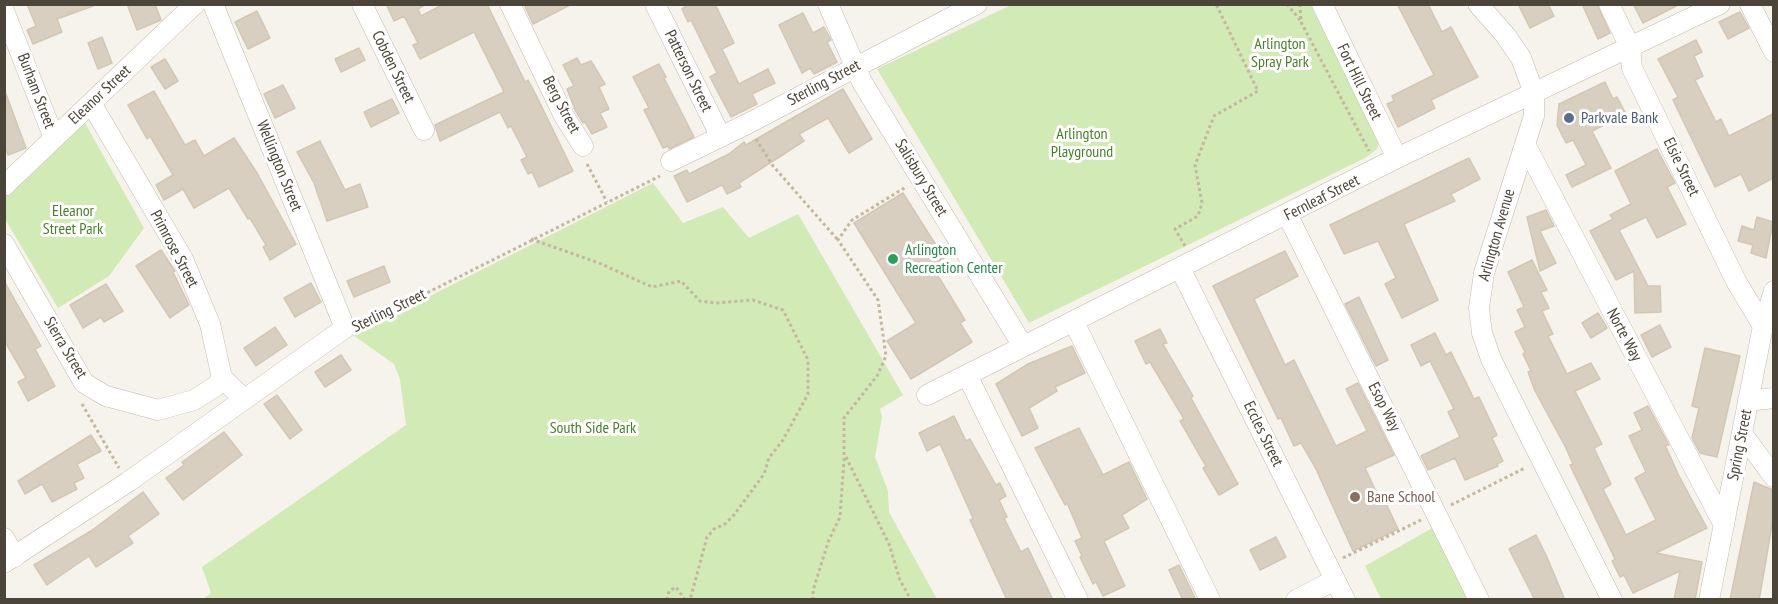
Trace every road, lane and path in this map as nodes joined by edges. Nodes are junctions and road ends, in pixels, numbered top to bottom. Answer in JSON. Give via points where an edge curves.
{"nodes":[{"id":1,"x":195,"y":4,"type":"edge"},
{"id":2,"x":213,"y":4,"type":"edge"},
{"id":3,"x":362,"y":4,"type":"edge"},
{"id":4,"x":510,"y":4,"type":"edge"},
{"id":5,"x":655,"y":4,"type":"edge"},
{"id":6,"x":828,"y":4,"type":"edge"},
{"id":7,"x":977,"y":4,"type":"edge"},
{"id":8,"x":1216,"y":4,"type":"edge"},
{"id":9,"x":1287,"y":4,"type":"edge"},
{"id":10,"x":1300,"y":4,"type":"edge"},
{"id":11,"x":1322,"y":4,"type":"edge"},
{"id":12,"x":1478,"y":4,"type":"edge"},
{"id":13,"x":1609,"y":4,"type":"edge"},
{"id":14,"x":1720,"y":4,"type":"edge"},
{"id":15,"x":1750,"y":4,"type":"edge"},
{"id":16,"x":952,"y":10,"type":"edge"},
{"id":17,"x":4,"y":11,"type":"edge"},
{"id":18,"x":1301,"y":21,"type":"junction"},
{"id":19,"x":1630,"y":47,"type":"junction"},
{"id":20,"x":1773,"y":52,"type":"edge"},
{"id":21,"x":857,"y":66,"type":"junction"},
{"id":22,"x":1534,"y":93,"type":"junction"},
{"id":23,"x":91,"y":103,"type":"junction"},
{"id":24,"x":424,"y":130,"type":"dead end"},
{"id":25,"x":752,"y":132,"type":"dead end"},
{"id":26,"x":721,"y":137,"type":"junction"},
{"id":27,"x":54,"y":138,"type":"junction"},
{"id":28,"x":1525,"y":144,"type":"junction"},
{"id":29,"x":583,"y":146,"type":"joint"},
{"id":30,"x":1373,"y":157,"type":"dead end"},
{"id":31,"x":1397,"y":159,"type":"junction"},
{"id":32,"x":669,"y":166,"type":"joint"},
{"id":33,"x":4,"y":186,"type":"edge"},
{"id":34,"x":907,"y":186,"type":"dead end"},
{"id":35,"x":607,"y":202,"type":"junction"},
{"id":36,"x":1288,"y":216,"type":"junction"},
{"id":37,"x":531,"y":239,"type":"junction"},
{"id":38,"x":838,"y":240,"type":"junction"},
{"id":39,"x":4,"y":244,"type":"edge"},
{"id":40,"x":1186,"y":249,"type":"dead end"},
{"id":41,"x":1180,"y":268,"type":"junction"},
{"id":42,"x":1773,"y":291,"type":"edge"},
{"id":43,"x":1074,"y":322,"type":"junction"},
{"id":44,"x":1763,"y":326,"type":"junction"},
{"id":45,"x":345,"y":328,"type":"junction"},
{"id":46,"x":1023,"y":346,"type":"junction"},
{"id":47,"x":967,"y":375,"type":"junction"},
{"id":48,"x":222,"y":378,"type":"junction"},
{"id":49,"x":927,"y":395,"type":"dead end"},
{"id":50,"x":243,"y":398,"type":"junction"},
{"id":51,"x":1773,"y":398,"type":"edge"},
{"id":52,"x":80,"y":401,"type":"dead end"},
{"id":53,"x":1748,"y":401,"type":"junction"},
{"id":54,"x":1743,"y":435,"type":"junction"},
{"id":55,"x":844,"y":455,"type":"junction"},
{"id":56,"x":122,"y":472,"type":"dead end"},
{"id":57,"x":1773,"y":477,"type":"edge"},
{"id":58,"x":1724,"y":525,"type":"junction"},
{"id":59,"x":4,"y":538,"type":"edge"},
{"id":60,"x":10,"y":560,"type":"edge"},
{"id":61,"x":1335,"y":580,"type":"junction"},
{"id":62,"x":667,"y":600,"type":"edge"},
{"id":63,"x":685,"y":600,"type":"edge"},
{"id":64,"x":690,"y":600,"type":"edge"},
{"id":65,"x":813,"y":600,"type":"edge"},
{"id":66,"x":911,"y":600,"type":"edge"},
{"id":67,"x":1078,"y":600,"type":"edge"},
{"id":68,"x":1210,"y":600,"type":"edge"},
{"id":69,"x":1296,"y":600,"type":"edge"},
{"id":70,"x":1345,"y":600,"type":"edge"},
{"id":71,"x":1479,"y":600,"type":"edge"},
{"id":72,"x":1612,"y":600,"type":"edge"},
{"id":73,"x":1709,"y":600,"type":"edge"}],
"edges":[{"from":1,"to":23,"type":"street","name":"Eleanor Street"},
{"from":2,"to":45,"type":"street","name":"Wellington Street"},
{"from":3,"to":24,"type":"street","name":"Cobden Street"},
{"from":4,"to":29,"type":"street","name":"Berg Street","via":[[564,116]]},
{"from":5,"to":26,"type":"street","name":"Patterson Street"},
{"from":6,"to":21,"type":"street","name":"Salisbury Street"},
{"from":7,"to":16,"type":"street","name":"Sterling Street"},
{"from":8,"to":40,"type":"path","via":[[1258,91],[1214,116],[1195,165],[1202,203],[1198,216],[1175,229]]},
{"from":9,"to":18,"type":"path"},
{"from":10,"to":18,"type":"path"},
{"from":11,"to":31,"type":"street","name":"Fort Hill Street"},
{"from":12,"to":22,"type":"street","name":"Arlington Avenue","via":[[1521,58]]},
{"from":13,"to":19,"type":"street","name":"Elsie Street"},
{"from":14,"to":19,"type":"street","name":"Fernleaf Street"},
{"from":15,"to":20,"type":"street"},
{"from":16,"to":21,"type":"street","name":"Sterling Street"},
{"from":17,"to":27,"type":"street","name":"Burham Street"},
{"from":18,"to":30,"type":"path"},
{"from":19,"to":22,"type":"street","name":"Fernleaf Street"},
{"from":19,"to":44,"type":"street","name":"Elsie Street","via":[[1632,68],[1736,281]]},
{"from":21,"to":26,"type":"street","name":"Sterling Street"},
{"from":21,"to":46,"type":"street","name":"Salisbury Street","via":[[862,82]]},
{"from":22,"to":28,"type":"street","name":"Arlington Avenue","via":[[1534,116]]},
{"from":22,"to":31,"type":"street","name":"Fernleaf Street"},
{"from":23,"to":27,"type":"street","name":"Eleanor Street"},
{"from":23,"to":48,"type":"street","name":"Primrose Street","via":[[183,260],[210,324]]},
{"from":25,"to":38,"type":"path","via":[[773,166]]},
{"from":26,"to":32,"type":"street","name":"Sterling Street"},
{"from":27,"to":33,"type":"street","name":"Eleanor Street"},
{"from":28,"to":58,"type":"street","name":"Norte Way"},
{"from":28,"to":72,"type":"street","name":"Arlington Avenue","via":[[1484,273],[1479,308],[1482,333],[1501,379]]},
{"from":29,"to":35,"type":"path","name":"Berg Street","via":[[591,161],[586,164]]},
{"from":31,"to":36,"type":"street","name":"Fernleaf Street"},
{"from":32,"to":35,"type":"path","name":"Sterling Street"},
{"from":34,"to":38,"type":"path","via":[[852,220]]},
{"from":35,"to":37,"type":"path","name":"Sterling Street"},
{"from":36,"to":41,"type":"street","name":"Fernleaf Street"},
{"from":36,"to":71,"type":"street","name":"Esop Way"},
{"from":37,"to":45,"type":"path","name":"Sterling Street","via":[[348,333]]},
{"from":37,"to":64,"type":"path","via":[[652,287],[681,281],[700,301],[753,300],[783,310],[808,360],[808,394],[769,458],[764,474],[734,515],[707,537]]},
{"from":38,"to":55,"type":"path","via":[[878,300],[886,356],[877,376],[844,418]]},
{"from":39,"to":48,"type":"street","name":"Sierra Street","via":[[84,383],[106,396],[158,410],[194,400]]},
{"from":41,"to":43,"type":"street","name":"Fernleaf Street"},
{"from":41,"to":61,"type":"street","name":"Eccles Street"},
{"from":42,"to":44,"type":"street","name":"Spring Street"},
{"from":43,"to":46,"type":"street","name":"Fernleaf Street"},
{"from":43,"to":68,"type":"street"},
{"from":44,"to":53,"type":"street","name":"Spring Street"},
{"from":45,"to":50,"type":"street","name":"Sterling Street"},
{"from":46,"to":47,"type":"street","name":"Fernleaf Street"},
{"from":47,"to":49,"type":"street","name":"Fernleaf Street"},
{"from":47,"to":67,"type":"street"},
{"from":48,"to":50,"type":"street"},
{"from":50,"to":60,"type":"street","name":"Sterling Street","via":[[128,482]]},
{"from":51,"to":53,"type":"street"},
{"from":52,"to":56,"type":"path","name":"Sierra Street"},
{"from":53,"to":54,"type":"street","name":"Spring Street"},
{"from":54,"to":57,"type":"street"},
{"from":54,"to":58,"type":"street","name":"Spring Street"},
{"from":55,"to":65,"type":"path","via":[[840,517],[828,542]]},
{"from":55,"to":66,"type":"path","via":[[889,544]]},
{"from":58,"to":73,"type":"street","name":"Spring Street"},
{"from":59,"to":60,"type":"street"},
{"from":61,"to":69,"type":"street"},
{"from":61,"to":70,"type":"street","name":"Eccles Street"},
{"from":62,"to":63,"type":"path","via":[[669,591],[676,587]]}]}
